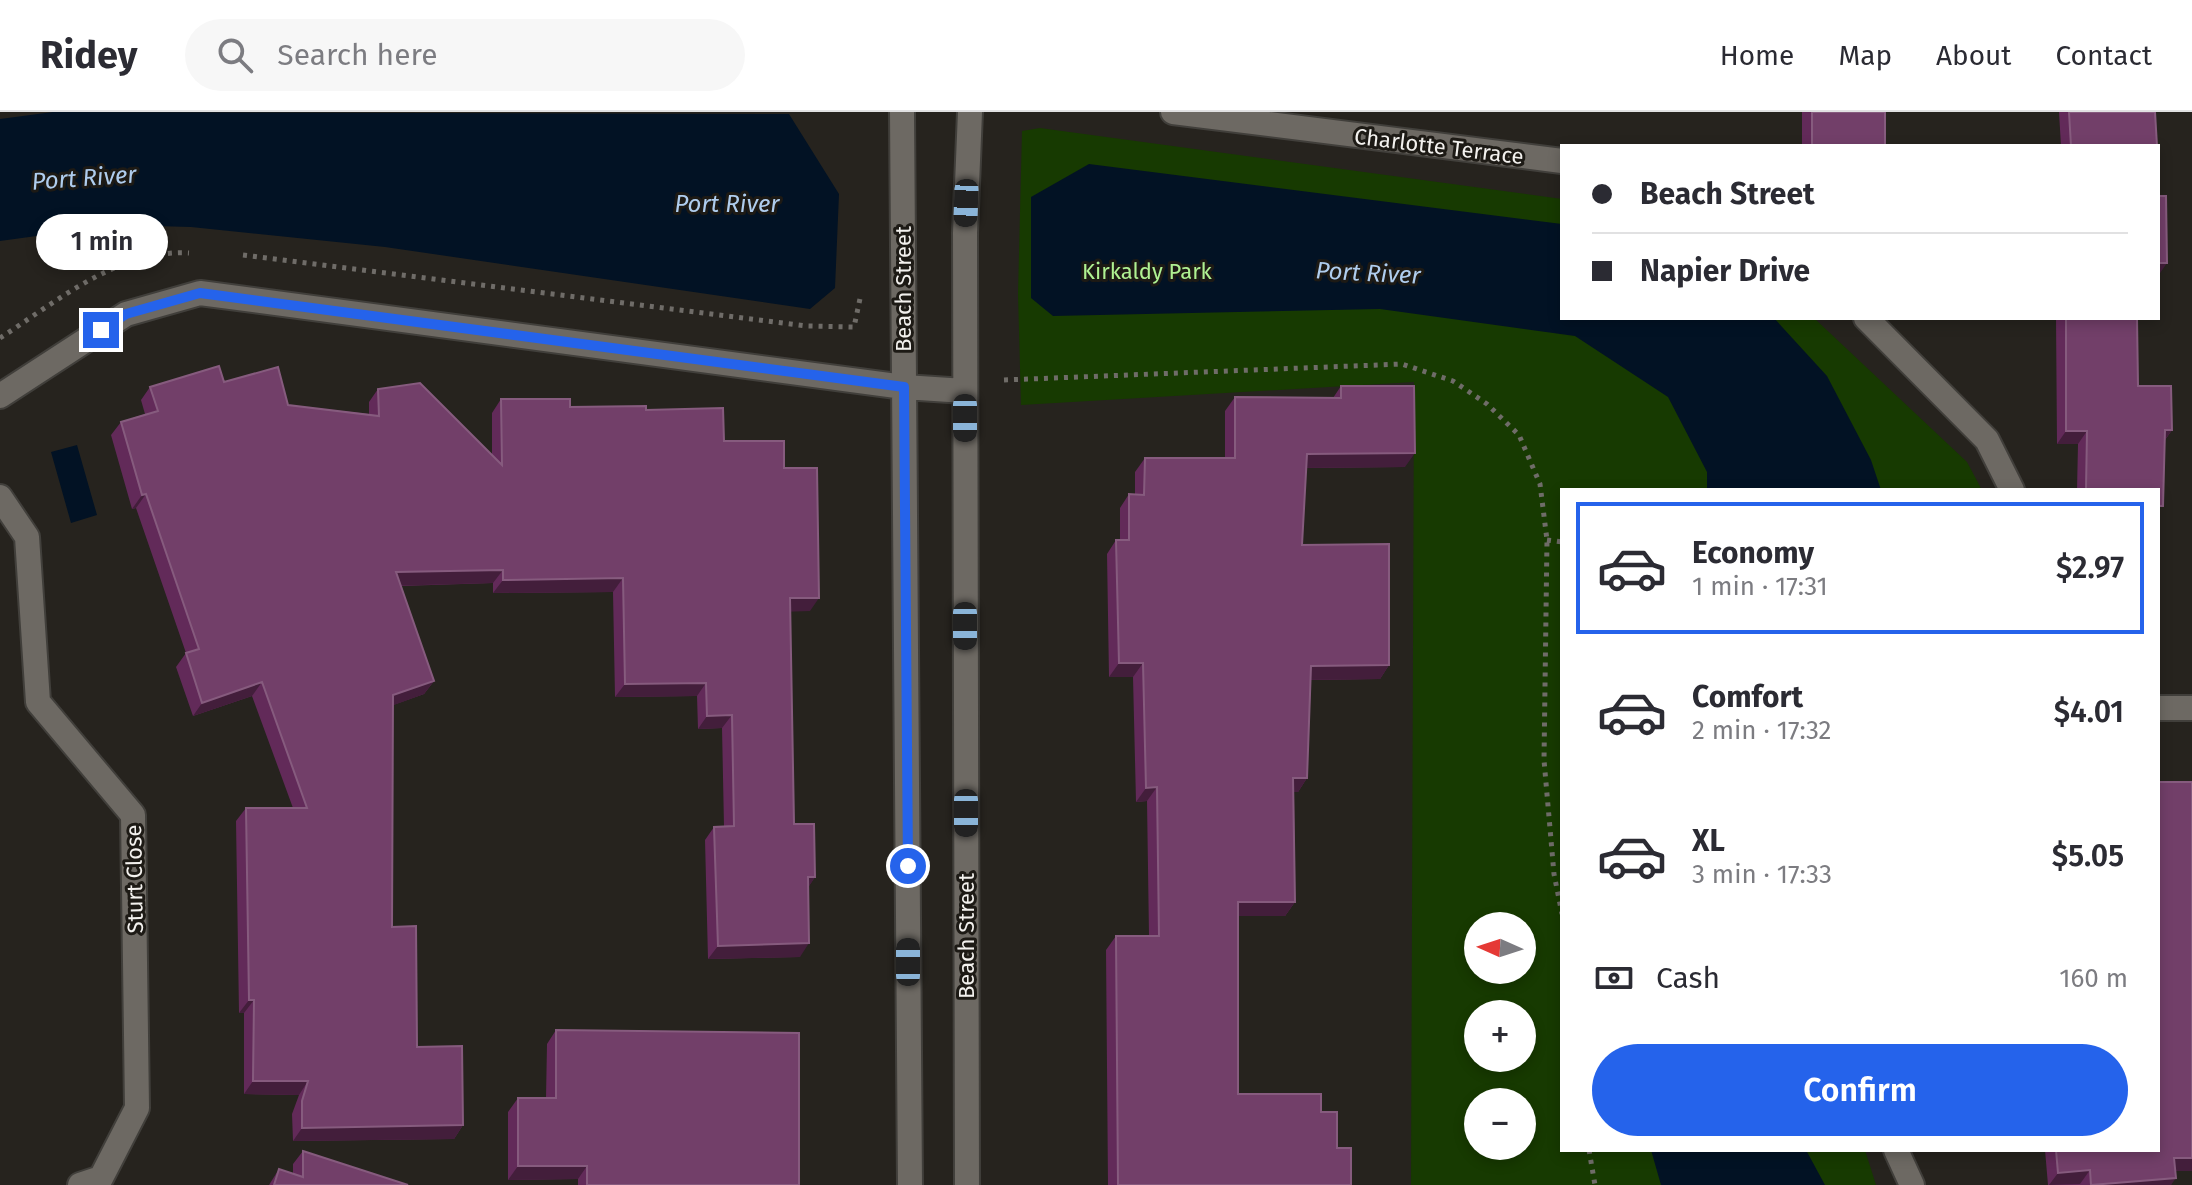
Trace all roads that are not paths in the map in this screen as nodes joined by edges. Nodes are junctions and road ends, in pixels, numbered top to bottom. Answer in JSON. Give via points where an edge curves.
{"nodes":[{"id":1,"x":902,"y":112,"type":"edge"},
{"id":2,"x":970,"y":112,"type":"edge"},
{"id":3,"x":1173,"y":112,"type":"edge"},
{"id":4,"x":1560,"y":161,"type":"edge"},
{"id":5,"x":1868,"y":320,"type":"edge"},
{"id":6,"x":904,"y":387,"type":"junction"},
{"id":7,"x":965,"y":391,"type":"junction"},
{"id":8,"x":0,"y":396,"type":"edge"},
{"id":9,"x":2011,"y":488,"type":"edge"},
{"id":10,"x":0,"y":497,"type":"edge"},
{"id":11,"x":2160,"y":708,"type":"edge"},
{"id":12,"x":2192,"y":708,"type":"edge"},
{"id":13,"x":1897,"y":1152,"type":"edge"},
{"id":14,"x":80,"y":1185,"type":"edge"},
{"id":15,"x":910,"y":1185,"type":"edge"},
{"id":16,"x":967,"y":1185,"type":"edge"},
{"id":17,"x":1912,"y":1185,"type":"edge"}],
"edges":[{"from":1,"to":6,"type":"street","name":"Beach Street"},
{"from":2,"to":7,"type":"street","name":"Beach Street"},
{"from":3,"to":4,"type":"street","name":"Charlotte Terrace"},
{"from":5,"to":9,"type":"street","via":[[1987,440]]},
{"from":6,"to":7,"type":"street"},
{"from":6,"to":8,"type":"street","via":[[200,293],[126,314]]},
{"from":6,"to":15,"type":"street","name":"Beach Street"},
{"from":7,"to":16,"type":"street","name":"Beach Street"},
{"from":10,"to":14,"type":"street","name":"Sturt Close","via":[[27,537],[38,702],[133,815],[137,1108],[101,1178]]},
{"from":11,"to":12,"type":"street"},
{"from":13,"to":17,"type":"street"}]}
